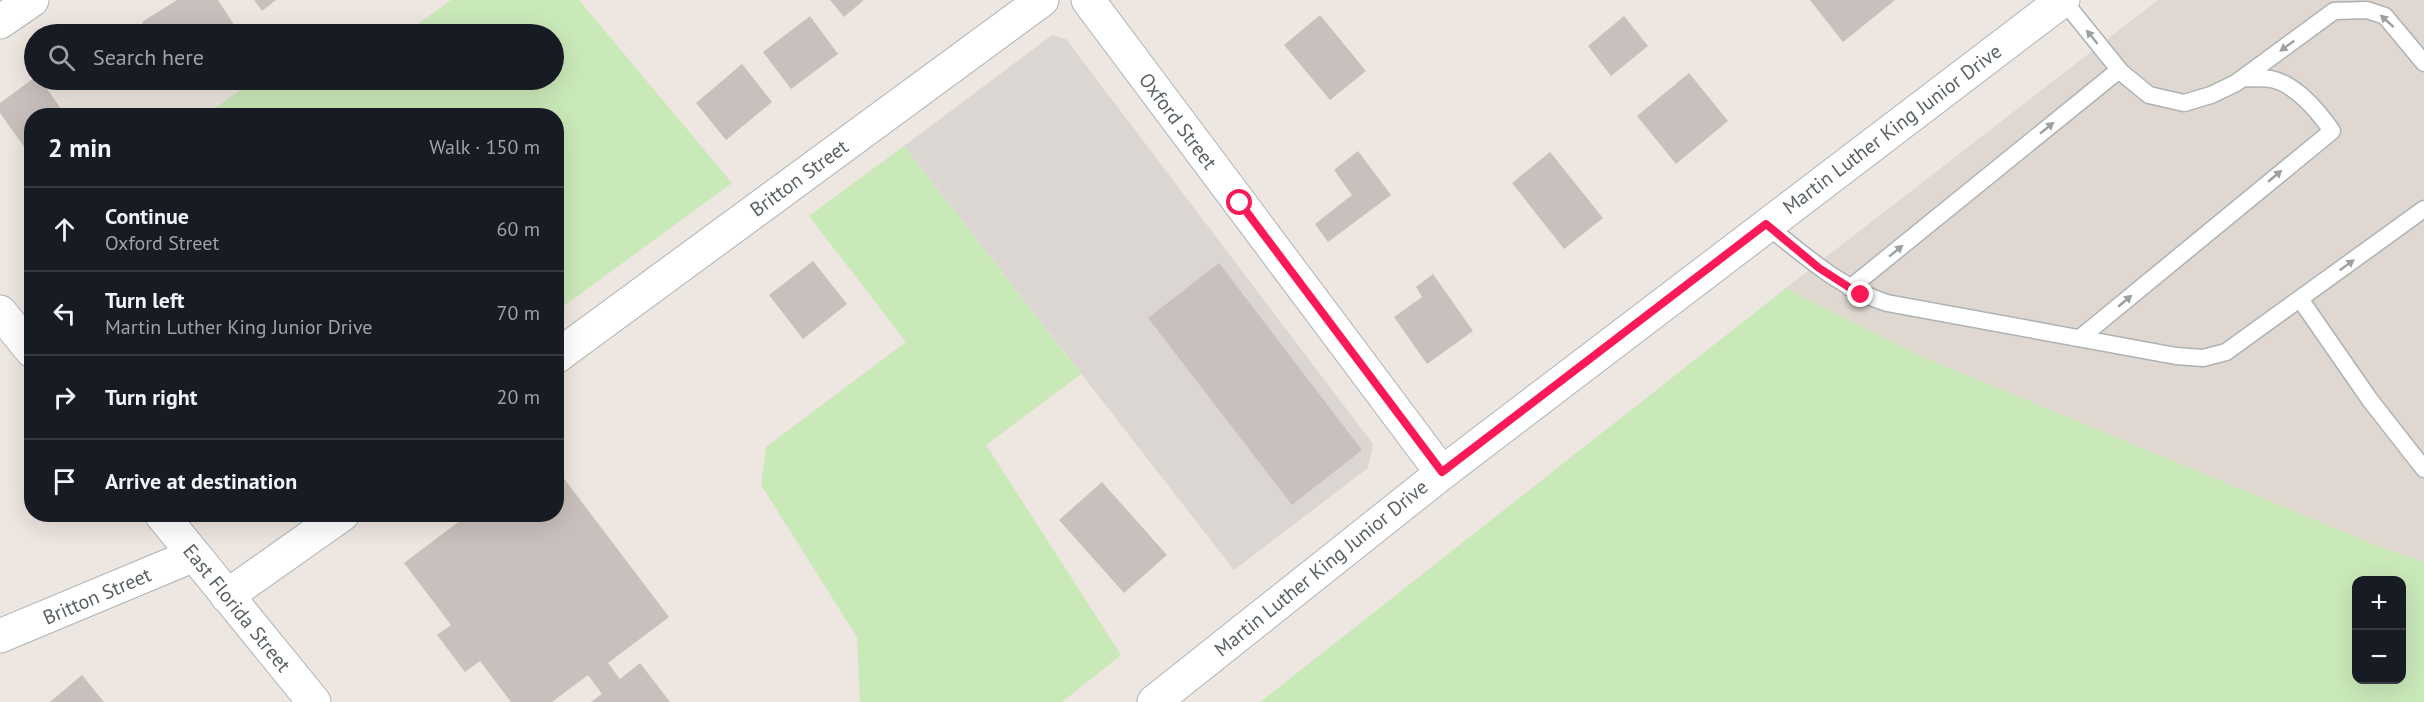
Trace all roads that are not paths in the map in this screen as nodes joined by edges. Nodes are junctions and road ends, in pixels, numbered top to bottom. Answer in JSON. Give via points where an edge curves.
{"nodes":[{"id":1,"x":32,"y":0,"type":"edge"},
{"id":2,"x":1042,"y":0,"type":"edge"},
{"id":3,"x":1088,"y":0,"type":"edge"},
{"id":4,"x":2063,"y":0,"type":"edge"},
{"id":5,"x":0,"y":22,"type":"edge"},
{"id":6,"x":2424,"y":63,"type":"edge"},
{"id":7,"x":2119,"y":70,"type":"junction"},
{"id":8,"x":2243,"y":78,"type":"junction"},
{"id":9,"x":2424,"y":209,"type":"edge"},
{"id":10,"x":1766,"y":224,"type":"junction"},
{"id":11,"x":1850,"y":288,"type":"junction"},
{"id":12,"x":2300,"y":299,"type":"junction"},
{"id":13,"x":0,"y":312,"type":"edge"},
{"id":14,"x":2080,"y":339,"type":"junction"},
{"id":15,"x":24,"y":341,"type":"edge"},
{"id":16,"x":564,"y":351,"type":"edge"},
{"id":17,"x":2424,"y":469,"type":"edge"},
{"id":18,"x":1442,"y":472,"type":"junction"},
{"id":19,"x":167,"y":522,"type":"edge"},
{"id":20,"x":332,"y":522,"type":"edge"},
{"id":21,"x":194,"y":555,"type":"junction"},
{"id":22,"x":227,"y":596,"type":"junction"},
{"id":23,"x":0,"y":636,"type":"edge"},
{"id":24,"x":314,"y":702,"type":"edge"},
{"id":25,"x":1154,"y":702,"type":"edge"}],
"edges":[{"from":1,"to":5,"type":"street"},
{"from":2,"to":16,"type":"street","name":"Britton Street"},
{"from":3,"to":18,"type":"street","name":"Oxford Street"},
{"from":7,"to":4,"type":"lane","one_way":true},
{"from":4,"to":10,"type":"street","name":"Martin Luther King Junior Drive"},
{"from":6,"to":8,"type":"lane","one_way":true,"via":[[2385,16],[2353,9],[2334,11]]},
{"from":7,"to":8,"type":"lane","via":[[2150,95],[2184,103],[2211,96]]},
{"from":11,"to":7,"type":"lane","one_way":true},
{"from":14,"to":8,"type":"lane","one_way":true,"via":[[2332,131],[2296,92],[2273,79]]},
{"from":12,"to":9,"type":"lane","one_way":true},
{"from":10,"to":11,"type":"lane"},
{"from":10,"to":18,"type":"street","name":"Martin Luther King Junior Drive"},
{"from":11,"to":14,"type":"lane","via":[[1887,303]]},
{"from":12,"to":14,"type":"lane","via":[[2226,352],[2203,358]]},
{"from":12,"to":17,"type":"lane"},
{"from":13,"to":15,"type":"street"},
{"from":18,"to":25,"type":"street","name":"Martin Luther King Junior Drive"},
{"from":19,"to":21,"type":"street","name":"East Florida Street"},
{"from":20,"to":22,"type":"street"},
{"from":21,"to":22,"type":"street","name":"East Florida Street"},
{"from":21,"to":23,"type":"street","name":"Britton Street"},
{"from":22,"to":24,"type":"street","name":"East Florida Street"}]}
